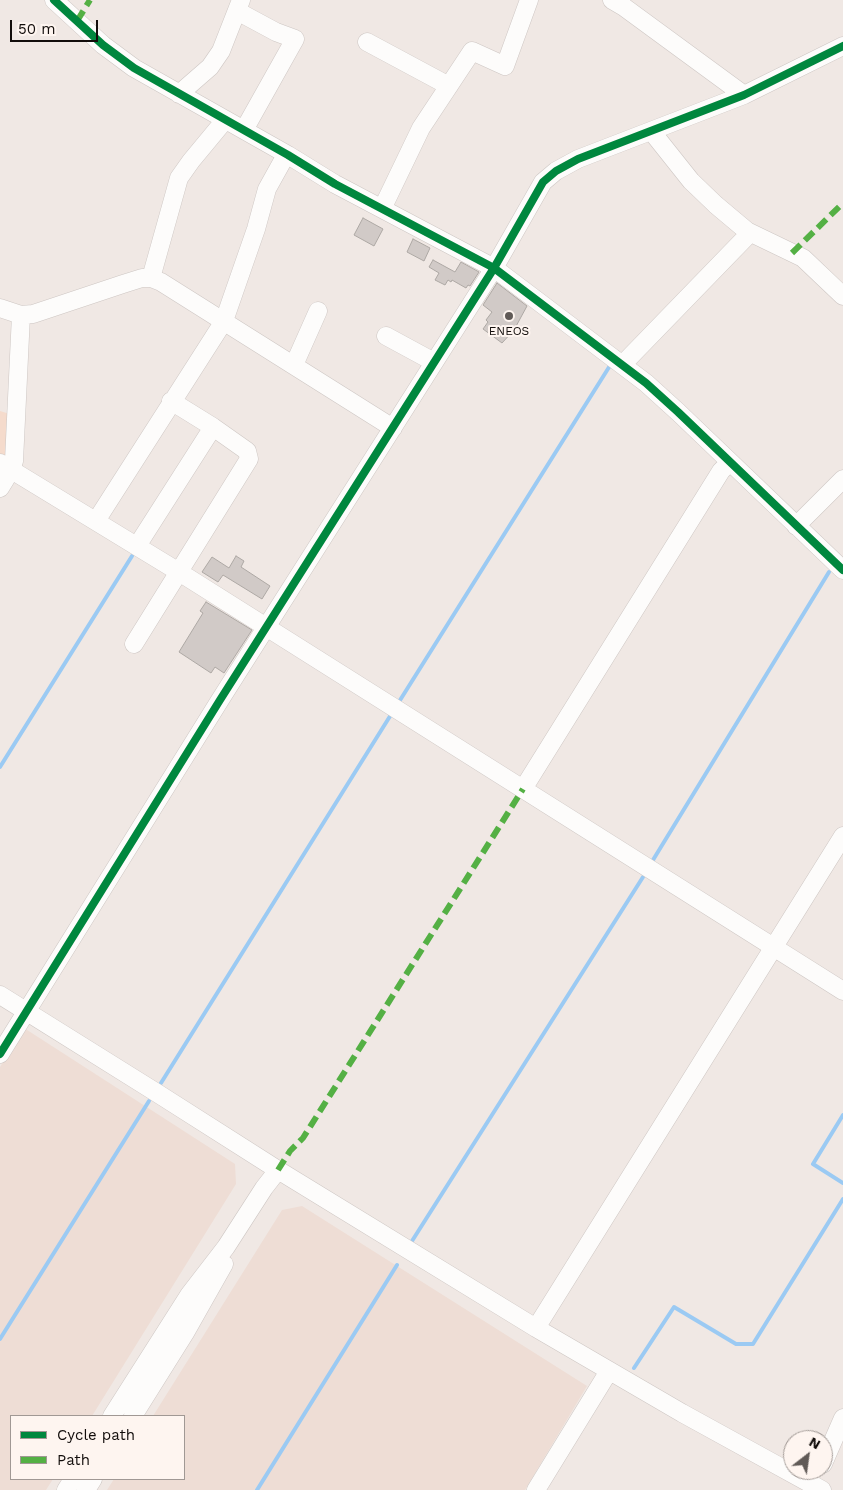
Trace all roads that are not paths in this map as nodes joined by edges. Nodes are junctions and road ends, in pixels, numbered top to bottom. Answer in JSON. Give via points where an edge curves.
{"nodes":[{"id":1,"x":54,"y":0,"type":"edge"},
{"id":2,"x":530,"y":0,"type":"edge"},
{"id":3,"x":614,"y":0,"type":"edge"},
{"id":4,"x":239,"y":5,"type":"edge"},
{"id":5,"x":367,"y":42,"type":"dead end"},
{"id":6,"x":843,"y":46,"type":"edge"},
{"id":7,"x":449,"y":86,"type":"junction"},
{"id":8,"x":179,"y":94,"type":"junction"},
{"id":9,"x":744,"y":95,"type":"junction"},
{"id":10,"x":225,"y":120,"type":"junction"},
{"id":11,"x":244,"y":130,"type":"junction"},
{"id":12,"x":654,"y":131,"type":"junction"},
{"id":13,"x":288,"y":155,"type":"junction"},
{"id":14,"x":382,"y":210,"type":"junction"},
{"id":15,"x":750,"y":233,"type":"junction"},
{"id":16,"x":494,"y":268,"type":"junction"},
{"id":17,"x":151,"y":278,"type":"junction"},
{"id":18,"x":843,"y":296,"type":"edge"},
{"id":19,"x":0,"y":308,"type":"edge"},
{"id":20,"x":318,"y":311,"type":"dead end"},
{"id":21,"x":21,"y":315,"type":"junction"},
{"id":22,"x":224,"y":321,"type":"junction"},
{"id":23,"x":386,"y":336,"type":"dead end"},
{"id":24,"x":434,"y":362,"type":"junction"},
{"id":25,"x":294,"y":365,"type":"junction"},
{"id":26,"x":622,"y":365,"type":"junction"},
{"id":27,"x":171,"y":400,"type":"junction"},
{"id":28,"x":213,"y":427,"type":"junction"},
{"id":29,"x":392,"y":428,"type":"junction"},
{"id":30,"x":730,"y":462,"type":"junction"},
{"id":31,"x":5,"y":467,"type":"edge"},
{"id":32,"x":843,"y":479,"type":"edge"},
{"id":33,"x":0,"y":488,"type":"edge"},
{"id":34,"x":96,"y":521,"type":"junction"},
{"id":35,"x":796,"y":526,"type":"junction"},
{"id":36,"x":137,"y":546,"type":"junction"},
{"id":37,"x":843,"y":570,"type":"edge"},
{"id":38,"x":179,"y":572,"type":"junction"},
{"id":39,"x":266,"y":628,"type":"junction"},
{"id":40,"x":134,"y":644,"type":"dead end"},
{"id":41,"x":523,"y":789,"type":"junction"},
{"id":42,"x":843,"y":836,"type":"edge"},
{"id":43,"x":774,"y":948,"type":"junction"},
{"id":44,"x":843,"y":991,"type":"edge"},
{"id":45,"x":0,"y":995,"type":"edge"},
{"id":46,"x":26,"y":1013,"type":"junction"},
{"id":47,"x":0,"y":1054,"type":"edge"},
{"id":48,"x":278,"y":1170,"type":"junction"},
{"id":49,"x":536,"y":1328,"type":"junction"},
{"id":50,"x":609,"y":1371,"type":"junction"},
{"id":51,"x":113,"y":1415,"type":"edge"},
{"id":52,"x":134,"y":1415,"type":"edge"},
{"id":53,"x":843,"y":1418,"type":"edge"},
{"id":54,"x":833,"y":1441,"type":"edge"},
{"id":55,"x":817,"y":1484,"type":"edge"},
{"id":56,"x":536,"y":1490,"type":"edge"}],
"edges":[{"from":1,"to":8,"type":"street","via":[[103,45],[134,68]]},
{"from":2,"to":7,"type":"street","via":[[505,66],[472,51]]},
{"from":3,"to":9,"type":"street"},
{"from":4,"to":8,"type":"street","via":[[221,51],[210,67]]},
{"from":4,"to":11,"type":"street","via":[[276,32],[295,39]]},
{"from":5,"to":7,"type":"street"},
{"from":6,"to":9,"type":"street"},
{"from":7,"to":14,"type":"street","via":[[421,128]]},
{"from":8,"to":10,"type":"street"},
{"from":9,"to":12,"type":"street"},
{"from":10,"to":11,"type":"street"},
{"from":10,"to":17,"type":"street","via":[[179,178]]},
{"from":11,"to":13,"type":"street"},
{"from":12,"to":15,"type":"street","via":[[691,182]]},
{"from":12,"to":16,"type":"street","via":[[578,160],[543,182]]},
{"from":13,"to":14,"type":"street"},
{"from":13,"to":22,"type":"street","via":[[267,189]]},
{"from":14,"to":16,"type":"street"},
{"from":15,"to":18,"type":"street","via":[[803,258]]},
{"from":15,"to":26,"type":"street"},
{"from":16,"to":24,"type":"street"},
{"from":16,"to":26,"type":"street"},
{"from":17,"to":21,"type":"street"},
{"from":17,"to":22,"type":"street"},
{"from":19,"to":21,"type":"street"},
{"from":20,"to":25,"type":"street"},
{"from":21,"to":31,"type":"street","via":[[14,461]]},
{"from":22,"to":25,"type":"street"},
{"from":22,"to":27,"type":"street"},
{"from":23,"to":24,"type":"street"},
{"from":24,"to":29,"type":"street"},
{"from":25,"to":29,"type":"street"},
{"from":26,"to":30,"type":"street"},
{"from":27,"to":28,"type":"street"},
{"from":27,"to":34,"type":"street"},
{"from":28,"to":36,"type":"street"},
{"from":28,"to":38,"type":"street","via":[[247,452],[249,459]]},
{"from":29,"to":39,"type":"street"},
{"from":30,"to":35,"type":"street"},
{"from":30,"to":41,"type":"street"},
{"from":31,"to":33,"type":"street"},
{"from":31,"to":34,"type":"street"},
{"from":32,"to":35,"type":"street"},
{"from":34,"to":36,"type":"street"},
{"from":35,"to":37,"type":"street"},
{"from":36,"to":38,"type":"street"},
{"from":38,"to":39,"type":"street"},
{"from":38,"to":40,"type":"street"},
{"from":39,"to":41,"type":"street"},
{"from":39,"to":46,"type":"street"},
{"from":41,"to":43,"type":"street"},
{"from":42,"to":43,"type":"street"},
{"from":43,"to":44,"type":"street"},
{"from":43,"to":49,"type":"street"},
{"from":45,"to":46,"type":"street"},
{"from":46,"to":47,"type":"street"},
{"from":46,"to":48,"type":"street"},
{"from":48,"to":49,"type":"street"},
{"from":48,"to":51,"type":"street","via":[[189,1295]]},
{"from":48,"to":52,"type":"street","via":[[269,1193]]},
{"from":49,"to":50,"type":"street"},
{"from":50,"to":55,"type":"street"},
{"from":50,"to":56,"type":"street"},
{"from":53,"to":54,"type":"street"}]}
